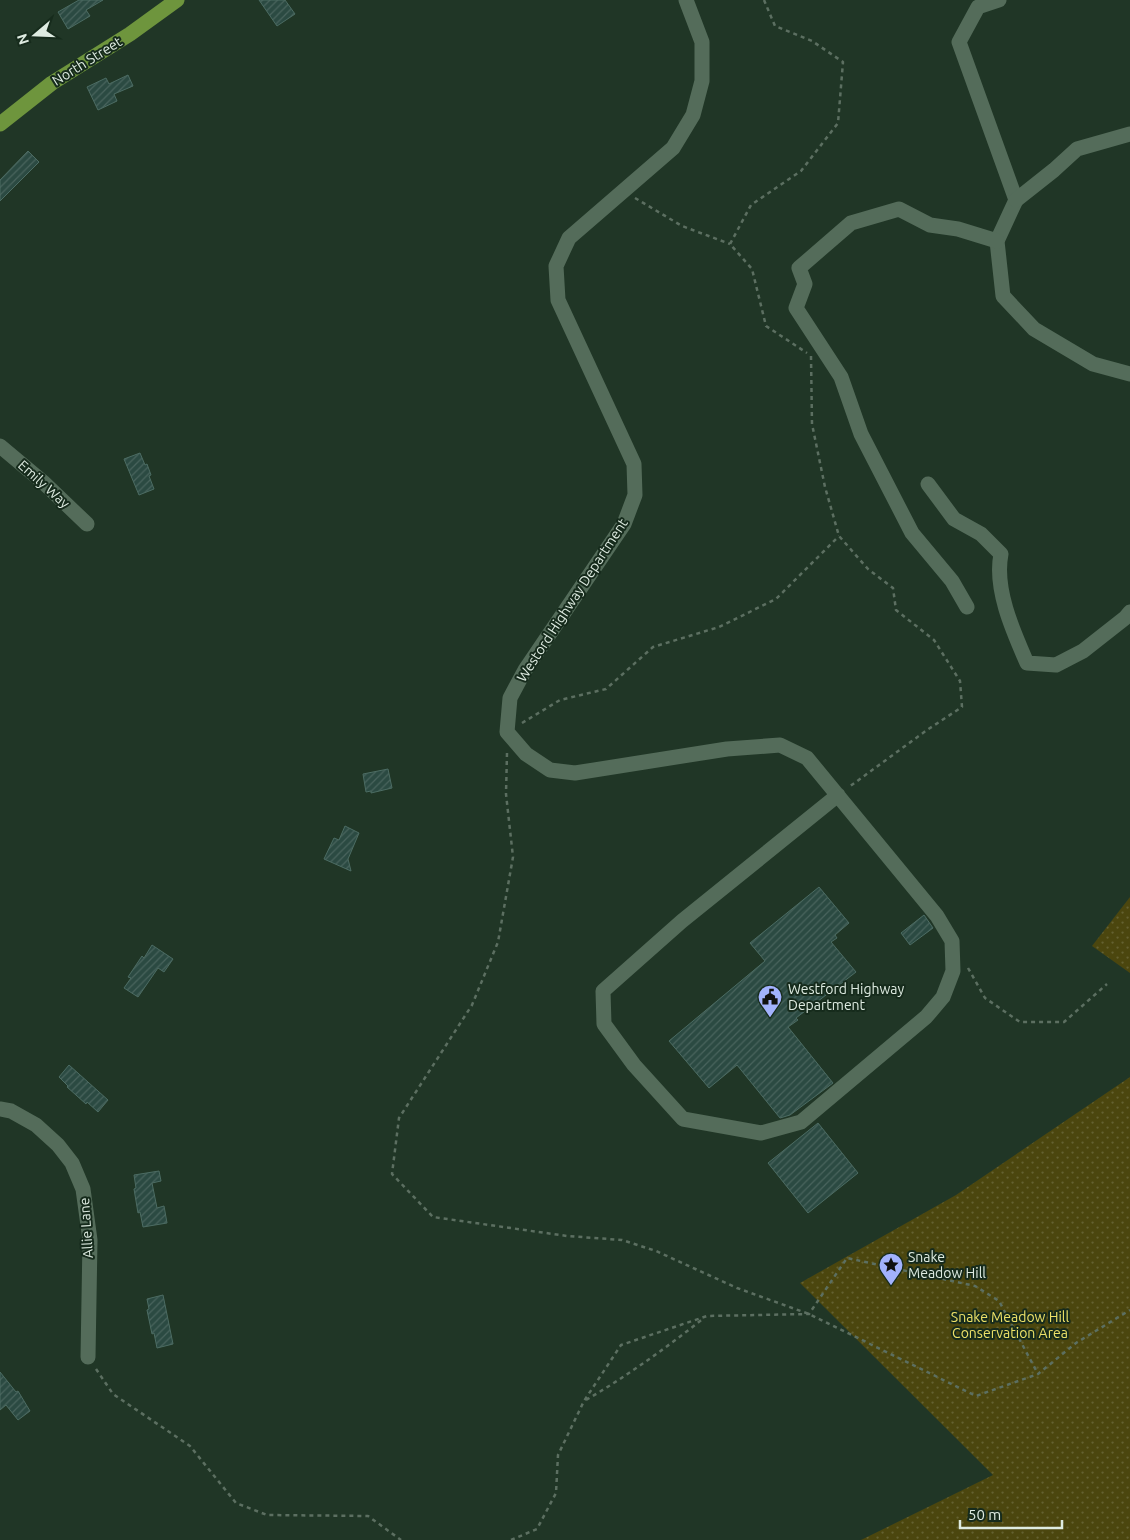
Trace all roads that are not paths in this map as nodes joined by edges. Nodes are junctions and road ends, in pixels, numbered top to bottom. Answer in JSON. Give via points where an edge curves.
{"nodes":[{"id":1,"x":177,"y":0,"type":"edge"},
{"id":2,"x":686,"y":0,"type":"edge"},
{"id":3,"x":999,"y":0,"type":"edge"},
{"id":4,"x":0,"y":124,"type":"edge"},
{"id":5,"x":1130,"y":134,"type":"edge"},
{"id":6,"x":1016,"y":200,"type":"junction"},
{"id":7,"x":997,"y":241,"type":"junction"},
{"id":8,"x":1130,"y":374,"type":"edge"},
{"id":9,"x":0,"y":446,"type":"edge"},
{"id":10,"x":928,"y":484,"type":"dead end"},
{"id":11,"x":87,"y":524,"type":"dead end"},
{"id":12,"x":967,"y":607,"type":"dead end"},
{"id":13,"x":1130,"y":612,"type":"edge"},
{"id":14,"x":838,"y":795,"type":"junction"},
{"id":15,"x":0,"y":1109,"type":"edge"},
{"id":16,"x":88,"y":1357,"type":"road end"}],
"edges":[{"from":1,"to":4,"type":"main road","name":"North Street","via":[[52,83]]},
{"from":2,"to":14,"type":"street","name":"Westord Highway Department","via":[[702,42],[702,81],[693,115],[673,148],[569,238],[556,266],[558,300],[634,464],[635,495],[624,524],[525,670],[510,698],[507,732],[526,754],[550,770],[575,772],[727,749],[780,745],[807,758]]},
{"from":3,"to":6,"type":"street","via":[[978,7],[959,42]]},
{"from":5,"to":6,"type":"street","via":[[1077,149]]},
{"from":6,"to":7,"type":"street"},
{"from":7,"to":8,"type":"street","via":[[1004,296],[1034,329],[1093,364]]},
{"from":7,"to":12,"type":"street","via":[[958,229],[930,225],[899,209],[851,223],[799,268],[805,284],[796,308],[841,377],[861,434],[912,533],[952,581]]},
{"from":9,"to":11,"type":"street","name":"Emily Way"},
{"from":10,"to":13,"type":"street","via":[[954,519],[981,534],[1000,554],[998,569],[1009,623],[1027,663],[1056,665],[1082,651]]},
{"from":14,"to":14,"type":"street","via":[[938,916],[952,941],[953,971],[943,997],[926,1017],[800,1122],[761,1133],[683,1119],[634,1066],[604,1024],[603,991],[682,921]]},
{"from":15,"to":16,"type":"street","name":"Allie Lane","via":[[36,1124],[58,1145],[72,1163],[83,1189],[90,1240]]}]}
